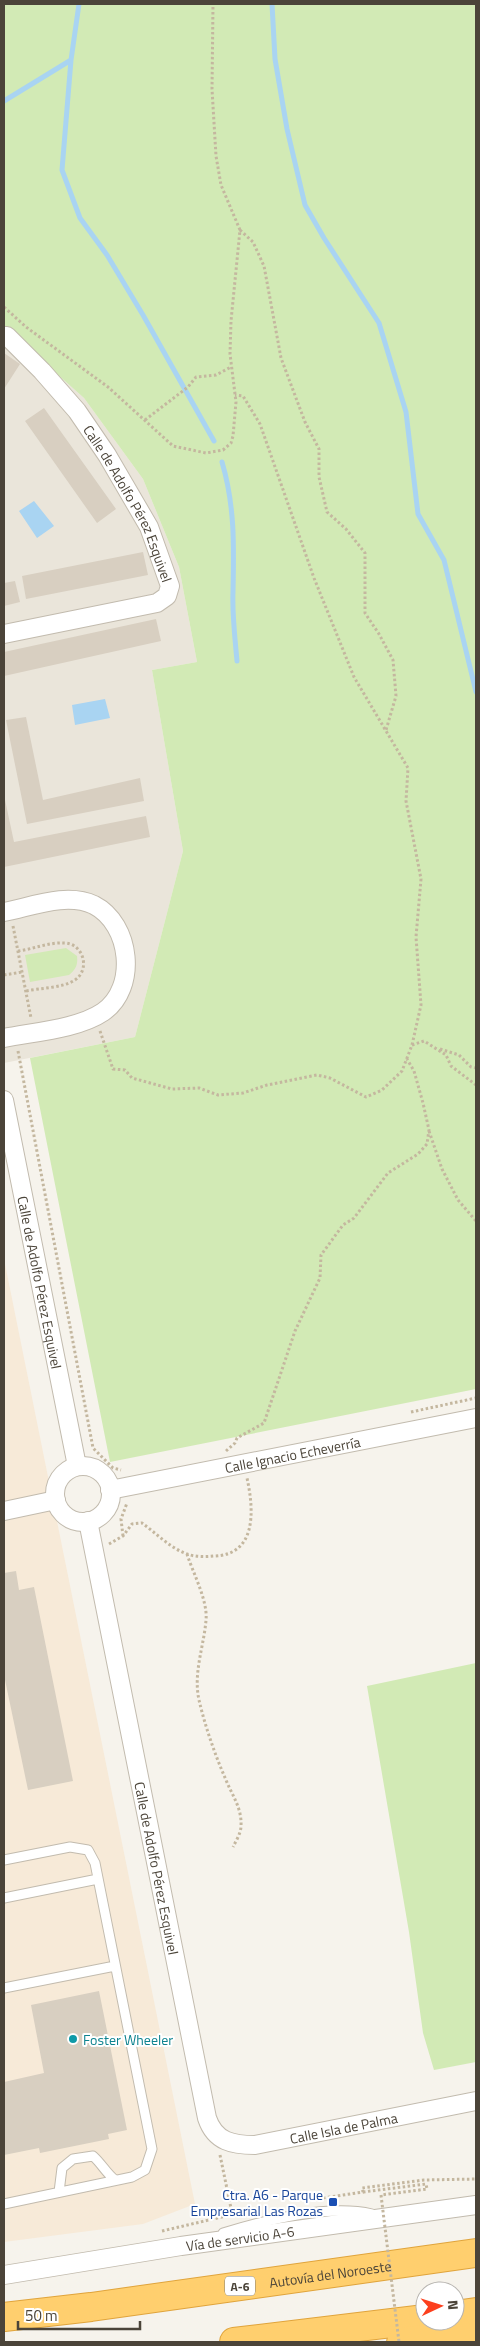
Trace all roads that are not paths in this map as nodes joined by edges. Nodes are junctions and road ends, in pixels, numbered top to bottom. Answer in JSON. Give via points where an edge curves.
{"nodes":[{"id":1,"x":4,"y":336,"type":"edge"},
{"id":2,"x":4,"y":634,"type":"edge"},
{"id":3,"x":7,"y":912,"type":"edge"},
{"id":4,"x":19,"y":1035,"type":"edge"},
{"id":5,"x":4,"y":1100,"type":"edge"},
{"id":6,"x":476,"y":1418,"type":"edge"},
{"id":7,"x":77,"y":1466,"type":"junction"},
{"id":8,"x":110,"y":1490,"type":"junction"},
{"id":9,"x":56,"y":1500,"type":"junction"},
{"id":10,"x":4,"y":1511,"type":"edge"},
{"id":11,"x":88,"y":1521,"type":"junction"},
{"id":12,"x":4,"y":1860,"type":"edge"},
{"id":13,"x":98,"y":1879,"type":"junction"},
{"id":14,"x":4,"y":1898,"type":"edge"},
{"id":15,"x":116,"y":1966,"type":"junction"},
{"id":16,"x":4,"y":1988,"type":"edge"},
{"id":17,"x":476,"y":2101,"type":"edge"},
{"id":18,"x":214,"y":2132,"type":"joint"},
{"id":19,"x":115,"y":2180,"type":"junction"},
{"id":20,"x":59,"y":2192,"type":"junction"},
{"id":21,"x":4,"y":2204,"type":"edge"},
{"id":22,"x":476,"y":2205,"type":"edge"},
{"id":23,"x":476,"y":2253,"type":"edge"},
{"id":24,"x":4,"y":2274,"type":"edge"},
{"id":25,"x":4,"y":2317,"type":"edge"},
{"id":26,"x":415,"y":2319,"type":"edge"},
{"id":27,"x":476,"y":2332,"type":"edge"},
{"id":28,"x":234,"y":2342,"type":"edge"},
{"id":29,"x":400,"y":2342,"type":"edge"}],
"edges":[{"from":1,"to":2,"type":"street","name":"Calle de Adolfo Pérez Esquivel","via":[[42,371],[77,411],[107,455],[149,526],[170,586],[167,596],[157,603]]},
{"from":3,"to":4,"type":"street","via":[[58,900],[94,906],[114,923],[123,941],[126,963],[123,984],[115,1002],[102,1013],[79,1022]]},
{"from":5,"to":7,"type":"street","name":"Calle de Adolfo Pérez Esquivel"},
{"from":6,"to":8,"type":"street","name":"Calle Ignacio Echeverría"},
{"from":7,"to":8,"type":"street","via":[[99,1471]]},
{"from":7,"to":9,"type":"street","via":[[57,1482]]},
{"from":8,"to":11,"type":"street","via":[[107,1507],[102,1514]]},
{"from":9,"to":10,"type":"street"},
{"from":9,"to":11,"type":"street","via":[[69,1517]]},
{"from":11,"to":18,"type":"street","name":"Calle de Adolfo Pérez Esquivel","via":[[207,2118]]},
{"from":12,"to":13,"type":"lane","via":[[70,1847],[88,1850]]},
{"from":13,"to":14,"type":"lane"},
{"from":13,"to":15,"type":"lane"},
{"from":15,"to":16,"type":"lane"},
{"from":15,"to":19,"type":"lane","via":[[152,2149],[145,2170],[132,2177]]},
{"from":17,"to":18,"type":"street","name":"Calle Isla de Palma","via":[[255,2145],[234,2145]]},
{"from":19,"to":20,"type":"lane"},
{"from":19,"to":20,"type":"lane","via":[[104,2172],[93,2156],[73,2159],[62,2168]]},
{"from":20,"to":21,"type":"lane"},
{"from":22,"to":24,"type":"street","name":"Vía de servicio A-6"},
{"from":23,"to":25,"type":"highway","name":"Autovía del Noroeste","number":"A-6"},
{"from":26,"to":28,"type":"highway"},
{"from":27,"to":29,"type":"highway"}]}
